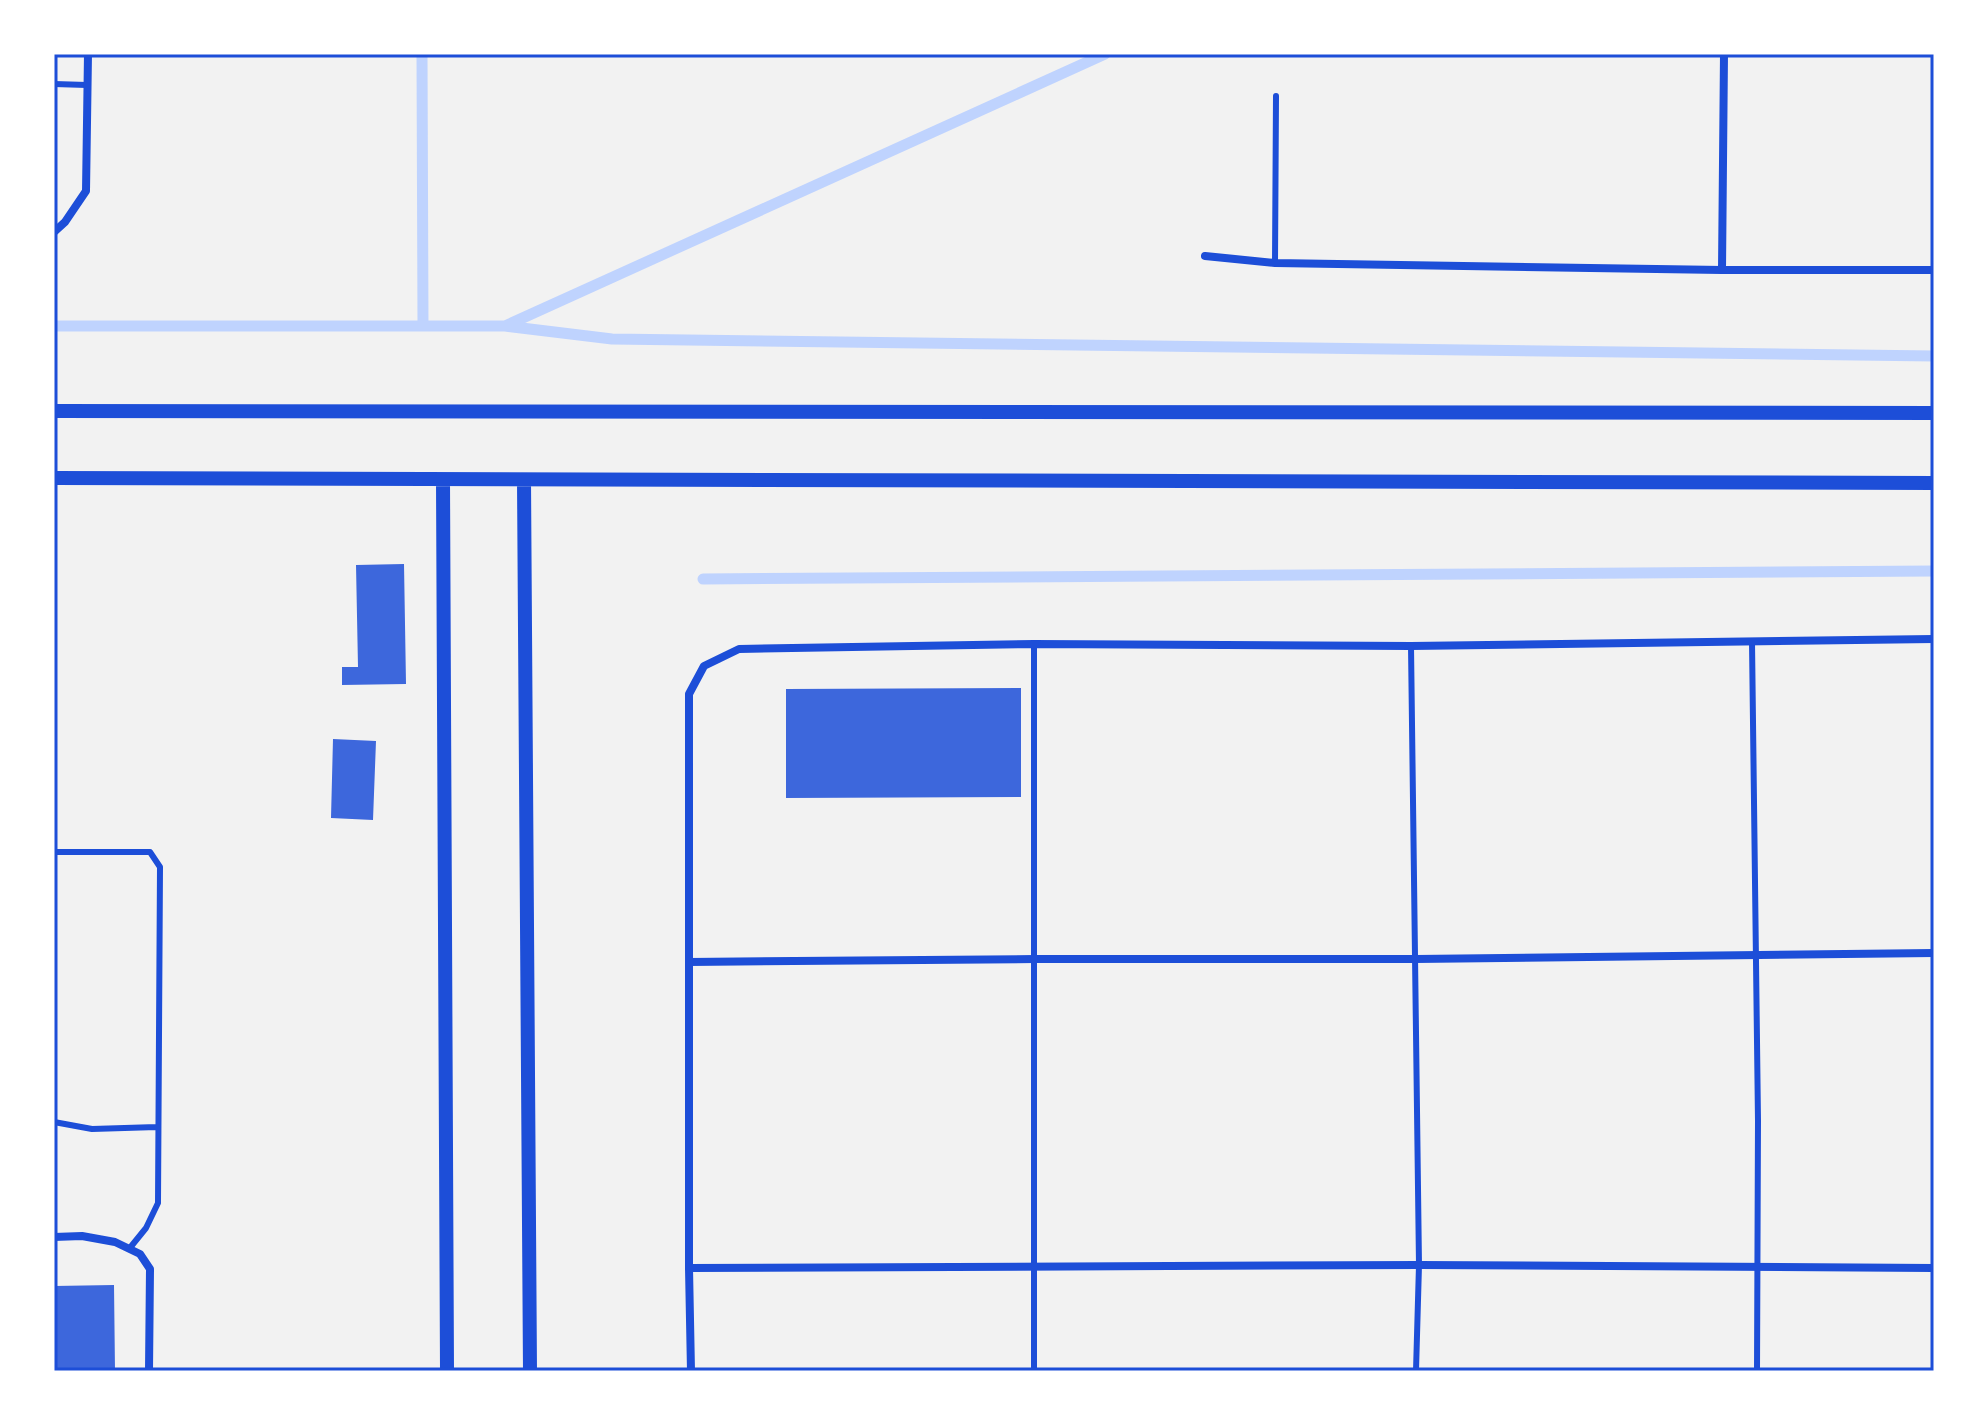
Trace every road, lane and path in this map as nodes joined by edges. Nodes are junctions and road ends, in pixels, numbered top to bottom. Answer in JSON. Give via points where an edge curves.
{"nodes":[{"id":1,"x":88,"y":54,"type":"edge"},
{"id":2,"x":1724,"y":54,"type":"edge"},
{"id":3,"x":54,"y":84,"type":"edge"},
{"id":4,"x":87,"y":85,"type":"junction"},
{"id":5,"x":1276,"y":96,"type":"dead end"},
{"id":6,"x":54,"y":232,"type":"edge"},
{"id":7,"x":1205,"y":256,"type":"dead end"},
{"id":8,"x":1275,"y":263,"type":"junction"},
{"id":9,"x":1722,"y":270,"type":"junction"},
{"id":10,"x":1934,"y":270,"type":"edge"},
{"id":11,"x":54,"y":411,"type":"edge"},
{"id":12,"x":1934,"y":413,"type":"edge"},
{"id":13,"x":54,"y":478,"type":"edge"},
{"id":14,"x":443,"y":480,"type":"junction"},
{"id":15,"x":524,"y":480,"type":"junction"},
{"id":16,"x":1934,"y":483,"type":"edge"},
{"id":17,"x":1934,"y":639,"type":"edge"},
{"id":18,"x":1752,"y":642,"type":"junction"},
{"id":19,"x":1034,"y":644,"type":"junction"},
{"id":20,"x":1411,"y":646,"type":"junction"},
{"id":21,"x":54,"y":852,"type":"edge"},
{"id":22,"x":1934,"y":953,"type":"edge"},
{"id":23,"x":1755,"y":954,"type":"junction"},
{"id":24,"x":1035,"y":959,"type":"junction"},
{"id":25,"x":1416,"y":959,"type":"junction"},
{"id":26,"x":689,"y":962,"type":"junction"},
{"id":27,"x":54,"y":1122,"type":"edge"},
{"id":28,"x":157,"y":1127,"type":"junction"},
{"id":29,"x":54,"y":1237,"type":"edge"},
{"id":30,"x":129,"y":1249,"type":"junction"},
{"id":31,"x":1419,"y":1265,"type":"junction"},
{"id":32,"x":1035,"y":1266,"type":"junction"},
{"id":33,"x":689,"y":1268,"type":"junction"},
{"id":34,"x":1757,"y":1268,"type":"junction"},
{"id":35,"x":1934,"y":1268,"type":"edge"},
{"id":36,"x":149,"y":1371,"type":"edge"},
{"id":37,"x":447,"y":1371,"type":"edge"},
{"id":38,"x":530,"y":1371,"type":"edge"},
{"id":39,"x":691,"y":1371,"type":"edge"},
{"id":40,"x":1034,"y":1371,"type":"edge"},
{"id":41,"x":1416,"y":1371,"type":"edge"},
{"id":42,"x":1757,"y":1371,"type":"edge"}],
"edges":[{"from":1,"to":4,"type":"street"},
{"from":2,"to":9,"type":"street"},
{"from":3,"to":4,"type":"lane"},
{"from":4,"to":6,"type":"street","via":[[86,191]]},
{"from":5,"to":8,"type":"lane"},
{"from":7,"to":8,"type":"street"},
{"from":8,"to":9,"type":"street"},
{"from":9,"to":10,"type":"street"},
{"from":11,"to":12,"type":"street"},
{"from":13,"to":14,"type":"street"},
{"from":14,"to":15,"type":"street"},
{"from":14,"to":37,"type":"street"},
{"from":15,"to":16,"type":"street"},
{"from":15,"to":38,"type":"street"},
{"from":17,"to":18,"type":"street"},
{"from":18,"to":20,"type":"street"},
{"from":18,"to":23,"type":"lane"},
{"from":19,"to":20,"type":"street"},
{"from":19,"to":24,"type":"lane"},
{"from":19,"to":26,"type":"street","via":[[739,649],[704,666],[689,694]]},
{"from":20,"to":25,"type":"lane"},
{"from":21,"to":28,"type":"lane","via":[[150,852],[160,867]]},
{"from":22,"to":23,"type":"street"},
{"from":23,"to":25,"type":"street"},
{"from":23,"to":34,"type":"lane"},
{"from":24,"to":25,"type":"street"},
{"from":24,"to":26,"type":"street"},
{"from":24,"to":32,"type":"lane"},
{"from":25,"to":31,"type":"lane"},
{"from":26,"to":33,"type":"street"},
{"from":27,"to":28,"type":"lane","via":[[92,1129]]},
{"from":28,"to":30,"type":"lane","via":[[158,1203]]},
{"from":29,"to":30,"type":"street","via":[[82,1236]]},
{"from":30,"to":36,"type":"street","via":[[150,1269]]},
{"from":31,"to":32,"type":"street"},
{"from":31,"to":34,"type":"street"},
{"from":31,"to":41,"type":"lane"},
{"from":32,"to":33,"type":"street"},
{"from":32,"to":40,"type":"lane"},
{"from":33,"to":39,"type":"street"},
{"from":34,"to":35,"type":"street"},
{"from":34,"to":42,"type":"lane"}]}
